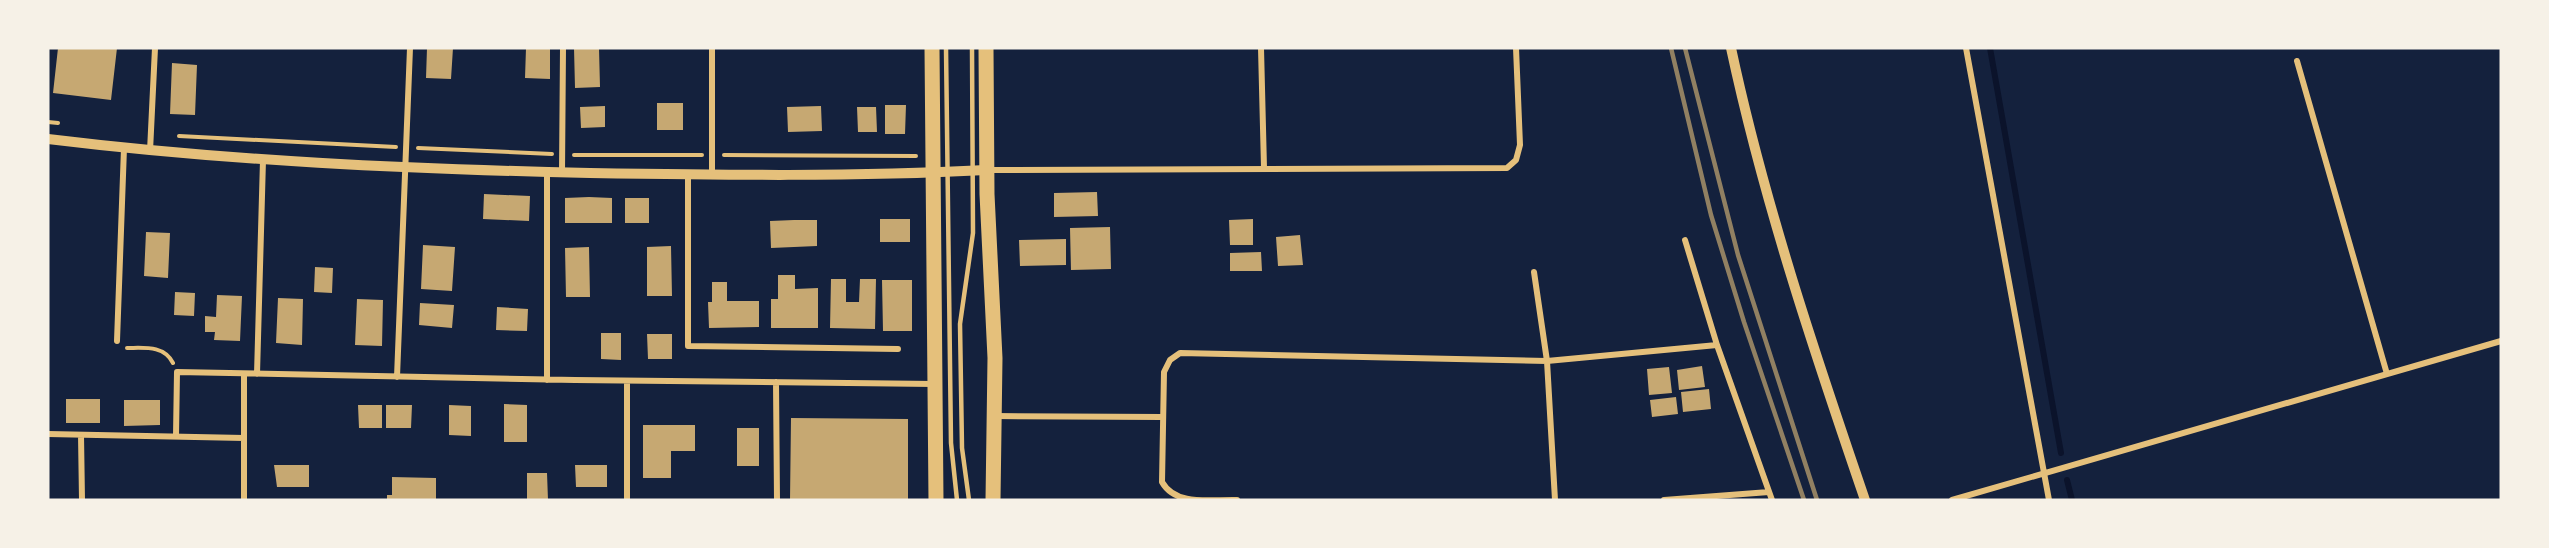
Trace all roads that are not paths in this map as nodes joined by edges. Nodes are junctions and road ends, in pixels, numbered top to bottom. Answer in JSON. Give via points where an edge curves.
{"nodes":[{"id":1,"x":155,"y":48,"type":"edge"},
{"id":2,"x":410,"y":48,"type":"edge"},
{"id":3,"x":563,"y":48,"type":"edge"},
{"id":4,"x":712,"y":48,"type":"edge"},
{"id":5,"x":932,"y":48,"type":"edge"},
{"id":6,"x":946,"y":48,"type":"edge"},
{"id":7,"x":972,"y":48,"type":"edge"},
{"id":8,"x":986,"y":48,"type":"edge"},
{"id":9,"x":1261,"y":48,"type":"edge"},
{"id":10,"x":1516,"y":48,"type":"edge"},
{"id":11,"x":1731,"y":48,"type":"edge"},
{"id":12,"x":1966,"y":48,"type":"edge"},
{"id":13,"x":2297,"y":61,"type":"dead end"},
{"id":14,"x":48,"y":139,"type":"edge"},
{"id":15,"x":124,"y":148,"type":"junction"},
{"id":16,"x":150,"y":151,"type":"junction"},
{"id":17,"x":263,"y":160,"type":"junction"},
{"id":18,"x":404,"y":168,"type":"junction"},
{"id":19,"x":1264,"y":168,"type":"junction"},
{"id":20,"x":979,"y":171,"type":"junction"},
{"id":21,"x":547,"y":172,"type":"junction"},
{"id":22,"x":562,"y":172,"type":"junction"},
{"id":23,"x":939,"y":172,"type":"junction"},
{"id":24,"x":688,"y":175,"type":"junction"},
{"id":25,"x":712,"y":175,"type":"junction"},
{"id":26,"x":1685,"y":240,"type":"dead end"},
{"id":27,"x":1534,"y":272,"type":"dead end"},
{"id":28,"x":2501,"y":340,"type":"edge"},
{"id":29,"x":117,"y":341,"type":"road end"},
{"id":30,"x":1717,"y":345,"type":"junction"},
{"id":31,"x":898,"y":349,"type":"dead end"},
{"id":32,"x":1547,"y":362,"type":"junction"},
{"id":33,"x":244,"y":374,"type":"junction"},
{"id":34,"x":257,"y":374,"type":"junction"},
{"id":35,"x":2387,"y":374,"type":"junction"},
{"id":36,"x":397,"y":377,"type":"junction"},
{"id":37,"x":547,"y":380,"type":"junction"},
{"id":38,"x":627,"y":381,"type":"junction"},
{"id":39,"x":776,"y":382,"type":"junction"},
{"id":40,"x":935,"y":384,"type":"junction"},
{"id":41,"x":994,"y":416,"type":"junction"},
{"id":42,"x":1162,"y":417,"type":"junction"},
{"id":43,"x":48,"y":434,"type":"edge"},
{"id":44,"x":81,"y":435,"type":"junction"},
{"id":45,"x":176,"y":436,"type":"junction"},
{"id":46,"x":244,"y":438,"type":"junction"},
{"id":47,"x":2043,"y":474,"type":"junction"},
{"id":48,"x":1769,"y":492,"type":"junction"},
{"id":49,"x":996,"y":498,"type":"edge"},
{"id":50,"x":82,"y":500,"type":"edge"},
{"id":51,"x":244,"y":500,"type":"edge"},
{"id":52,"x":627,"y":500,"type":"edge"},
{"id":53,"x":777,"y":500,"type":"edge"},
{"id":54,"x":936,"y":500,"type":"edge"},
{"id":55,"x":957,"y":500,"type":"edge"},
{"id":56,"x":969,"y":500,"type":"edge"},
{"id":57,"x":1237,"y":500,"type":"edge"},
{"id":58,"x":1555,"y":500,"type":"edge"},
{"id":59,"x":1664,"y":500,"type":"edge"},
{"id":60,"x":1772,"y":500,"type":"edge"},
{"id":61,"x":1865,"y":500,"type":"edge"},
{"id":62,"x":1952,"y":500,"type":"edge"},
{"id":63,"x":2049,"y":500,"type":"edge"}],
"edges":[{"from":1,"to":16,"type":"street"},
{"from":2,"to":18,"type":"street"},
{"from":3,"to":22,"type":"street"},
{"from":4,"to":25,"type":"street"},
{"from":5,"to":23,"type":"main road"},
{"from":6,"to":23,"type":"lane"},
{"from":7,"to":20,"type":"lane"},
{"from":8,"to":20,"type":"main road"},
{"from":9,"to":19,"type":"street"},
{"from":10,"to":19,"type":"street","via":[[1520,135],[1516,160],[1500,170]]},
{"from":11,"to":61,"type":"street","via":[[1782,251]]},
{"from":12,"to":47,"type":"street"},
{"from":13,"to":35,"type":"street"},
{"from":14,"to":15,"type":"street"},
{"from":15,"to":16,"type":"street"},
{"from":15,"to":29,"type":"street"},
{"from":16,"to":17,"type":"street"},
{"from":17,"to":18,"type":"street"},
{"from":17,"to":34,"type":"street"},
{"from":18,"to":21,"type":"street"},
{"from":18,"to":36,"type":"street"},
{"from":19,"to":20,"type":"street"},
{"from":20,"to":23,"type":"street"},
{"from":20,"to":41,"type":"main road","via":[[995,347]]},
{"from":20,"to":56,"type":"lane","via":[[960,324],[962,448]]},
{"from":21,"to":22,"type":"street"},
{"from":21,"to":37,"type":"street"},
{"from":22,"to":24,"type":"street"},
{"from":23,"to":25,"type":"street"},
{"from":23,"to":40,"type":"main road"},
{"from":23,"to":55,"type":"lane"},
{"from":24,"to":25,"type":"street"},
{"from":24,"to":31,"type":"street","via":[[688,346]]},
{"from":26,"to":30,"type":"street"},
{"from":27,"to":32,"type":"street"},
{"from":28,"to":35,"type":"street"},
{"from":30,"to":32,"type":"street"},
{"from":30,"to":48,"type":"street"},
{"from":32,"to":42,"type":"street","via":[[1186,352],[1174,356],[1166,365]]},
{"from":32,"to":58,"type":"street"},
{"from":33,"to":34,"type":"street"},
{"from":33,"to":45,"type":"street","via":[[177,372]]},
{"from":33,"to":46,"type":"street"},
{"from":34,"to":36,"type":"street"},
{"from":35,"to":47,"type":"street"},
{"from":36,"to":37,"type":"street"},
{"from":37,"to":38,"type":"street"},
{"from":38,"to":39,"type":"street"},
{"from":38,"to":52,"type":"street"},
{"from":39,"to":40,"type":"street"},
{"from":39,"to":53,"type":"street"},
{"from":40,"to":54,"type":"main road"},
{"from":41,"to":42,"type":"street"},
{"from":41,"to":49,"type":"main road"},
{"from":42,"to":57,"type":"street","via":[[1161,474],[1167,490],[1182,499]]},
{"from":43,"to":44,"type":"street"},
{"from":44,"to":45,"type":"street"},
{"from":44,"to":50,"type":"street"},
{"from":45,"to":46,"type":"street"},
{"from":46,"to":51,"type":"street"},
{"from":47,"to":62,"type":"street"},
{"from":47,"to":63,"type":"street"},
{"from":48,"to":59,"type":"street"},
{"from":48,"to":60,"type":"street"}]}
